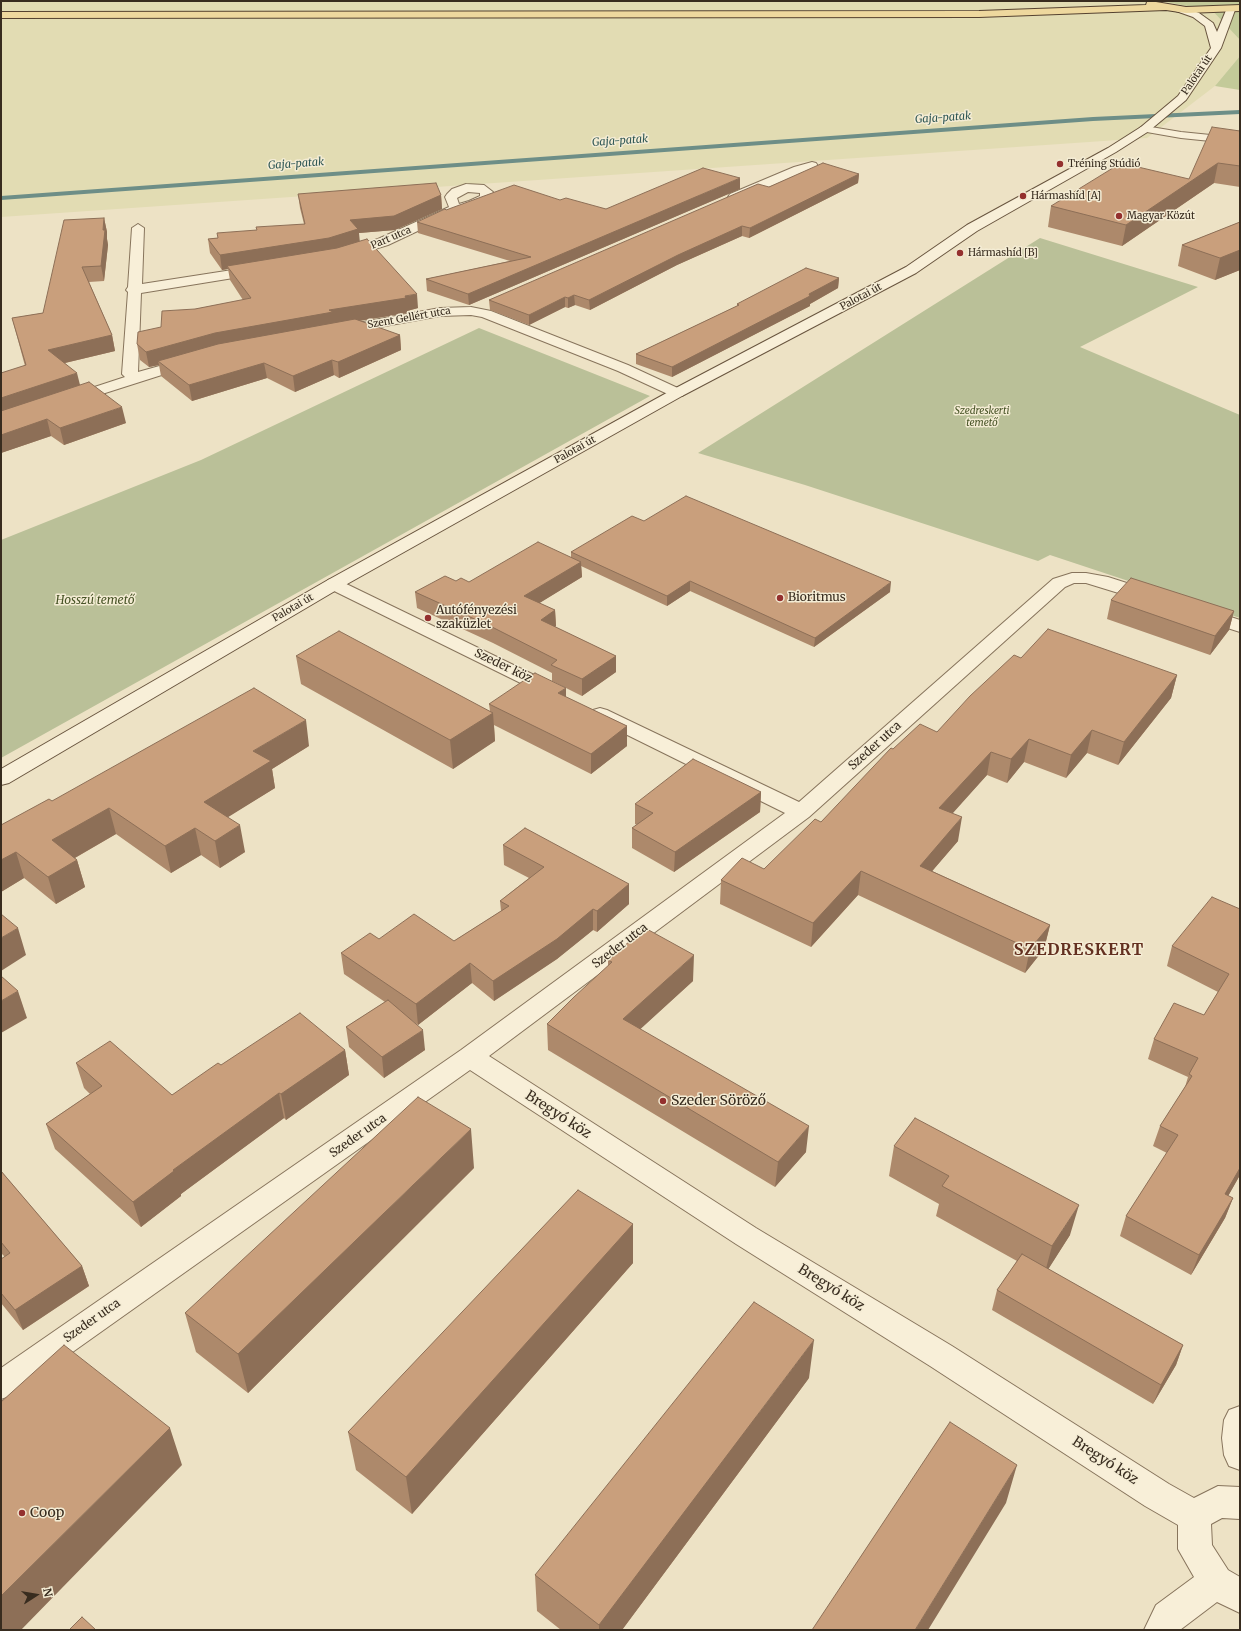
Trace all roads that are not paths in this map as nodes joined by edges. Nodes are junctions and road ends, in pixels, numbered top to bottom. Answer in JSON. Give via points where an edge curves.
{"nodes":[{"id":1,"x":1095,"y":1,"type":"edge"},
{"id":2,"x":1138,"y":1,"type":"edge"},
{"id":3,"x":1165,"y":7,"type":"junction"},
{"id":4,"x":1,"y":9,"type":"edge"},
{"id":5,"x":1179,"y":9,"type":"junction"},
{"id":6,"x":1235,"y":9,"type":"edge"},
{"id":7,"x":1010,"y":10,"type":"junction"},
{"id":8,"x":1,"y":15,"type":"edge"},
{"id":9,"x":1216,"y":48,"type":"junction"},
{"id":10,"x":1148,"y":127,"type":"junction"},
{"id":11,"x":1240,"y":140,"type":"edge"},
{"id":12,"x":812,"y":166,"type":"edge"},
{"id":13,"x":725,"y":201,"type":"edge"},
{"id":14,"x":456,"y":208,"type":"edge"},
{"id":15,"x":138,"y":228,"type":"dead end"},
{"id":16,"x":333,"y":258,"type":"edge"},
{"id":17,"x":272,"y":268,"type":"edge"},
{"id":18,"x":133,"y":290,"type":"junction"},
{"id":19,"x":492,"y":301,"type":"edge"},
{"id":20,"x":471,"y":310,"type":"junction"},
{"id":21,"x":326,"y":333,"type":"edge"},
{"id":22,"x":204,"y":358,"type":"edge"},
{"id":23,"x":137,"y":377,"type":"junction"},
{"id":24,"x":677,"y":393,"type":"junction"},
{"id":25,"x":61,"y":403,"type":"edge"},
{"id":26,"x":334,"y":584,"type":"junction"},
{"id":27,"x":1167,"y":602,"type":"edge"},
{"id":28,"x":1189,"y":609,"type":"edge"},
{"id":29,"x":1240,"y":626,"type":"edge"},
{"id":30,"x":1,"y":778,"type":"edge"},
{"id":31,"x":800,"y":812,"type":"junction"},
{"id":32,"x":470,"y":1057,"type":"junction"},
{"id":33,"x":1,"y":1385,"type":"edge"},
{"id":34,"x":1240,"y":1420,"type":"edge"},
{"id":35,"x":1240,"y":1455,"type":"edge"},
{"id":36,"x":1240,"y":1502,"type":"edge"},
{"id":37,"x":1194,"y":1516,"type":"junction"},
{"id":38,"x":1228,"y":1589,"type":"edge"},
{"id":39,"x":1161,"y":1630,"type":"edge"}],
"edges":[{"from":1,"to":7,"type":"main road"},
{"from":2,"to":3,"type":"main road"},
{"from":3,"to":5,"type":"main road"},
{"from":3,"to":7,"type":"main road","via":[[1022,14]]},
{"from":4,"to":7,"type":"main road","via":[[998,6]]},
{"from":5,"to":6,"type":"main road"},
{"from":5,"to":9,"type":"street","name":"Palotai út","via":[[1196,15],[1210,25]]},
{"from":6,"to":9,"type":"street","name":"Palotai út"},
{"from":7,"to":8,"type":"main road"},
{"from":9,"to":10,"type":"street","name":"Palotai út","via":[[1178,102]]},
{"from":10,"to":11,"type":"street","via":[[1181,135]]},
{"from":10,"to":24,"type":"street","name":"Palotai út","via":[[1112,150],[972,228],[911,270]]},
{"from":12,"to":13,"type":"street"},
{"from":14,"to":16,"type":"street","name":"Part utca","via":[[383,242]]},
{"from":15,"to":18,"type":"street"},
{"from":17,"to":18,"type":"street"},
{"from":18,"to":23,"type":"street","via":[[130,374]]},
{"from":19,"to":20,"type":"street","name":"Szent Gellért utca"},
{"from":20,"to":21,"type":"street","name":"Szent Gellért utca","via":[[440,312]]},
{"from":20,"to":24,"type":"street","name":"Szent Gellért utca","via":[[616,366]]},
{"from":22,"to":23,"type":"street"},
{"from":23,"to":25,"type":"street"},
{"from":24,"to":26,"type":"street","name":"Palotai út"},
{"from":26,"to":30,"type":"street","name":"Palotai út"},
{"from":26,"to":31,"type":"street","name":"Szeder köz"},
{"from":27,"to":31,"type":"street","name":"Szeder utca","via":[[1086,578],[1072,578],[1059,583]]},
{"from":28,"to":29,"type":"street"},
{"from":31,"to":32,"type":"street","name":"Szeder utca"},
{"from":32,"to":33,"type":"street","name":"Szeder utca"},
{"from":32,"to":37,"type":"street","name":"Bregyó köz","via":[[746,1236],[942,1356]]},
{"from":34,"to":35,"type":"street"},
{"from":36,"to":37,"type":"street","via":[[1218,1502]]},
{"from":37,"to":38,"type":"street","via":[[1195,1549]]},
{"from":38,"to":39,"type":"street","via":[[1168,1617]]}]}
